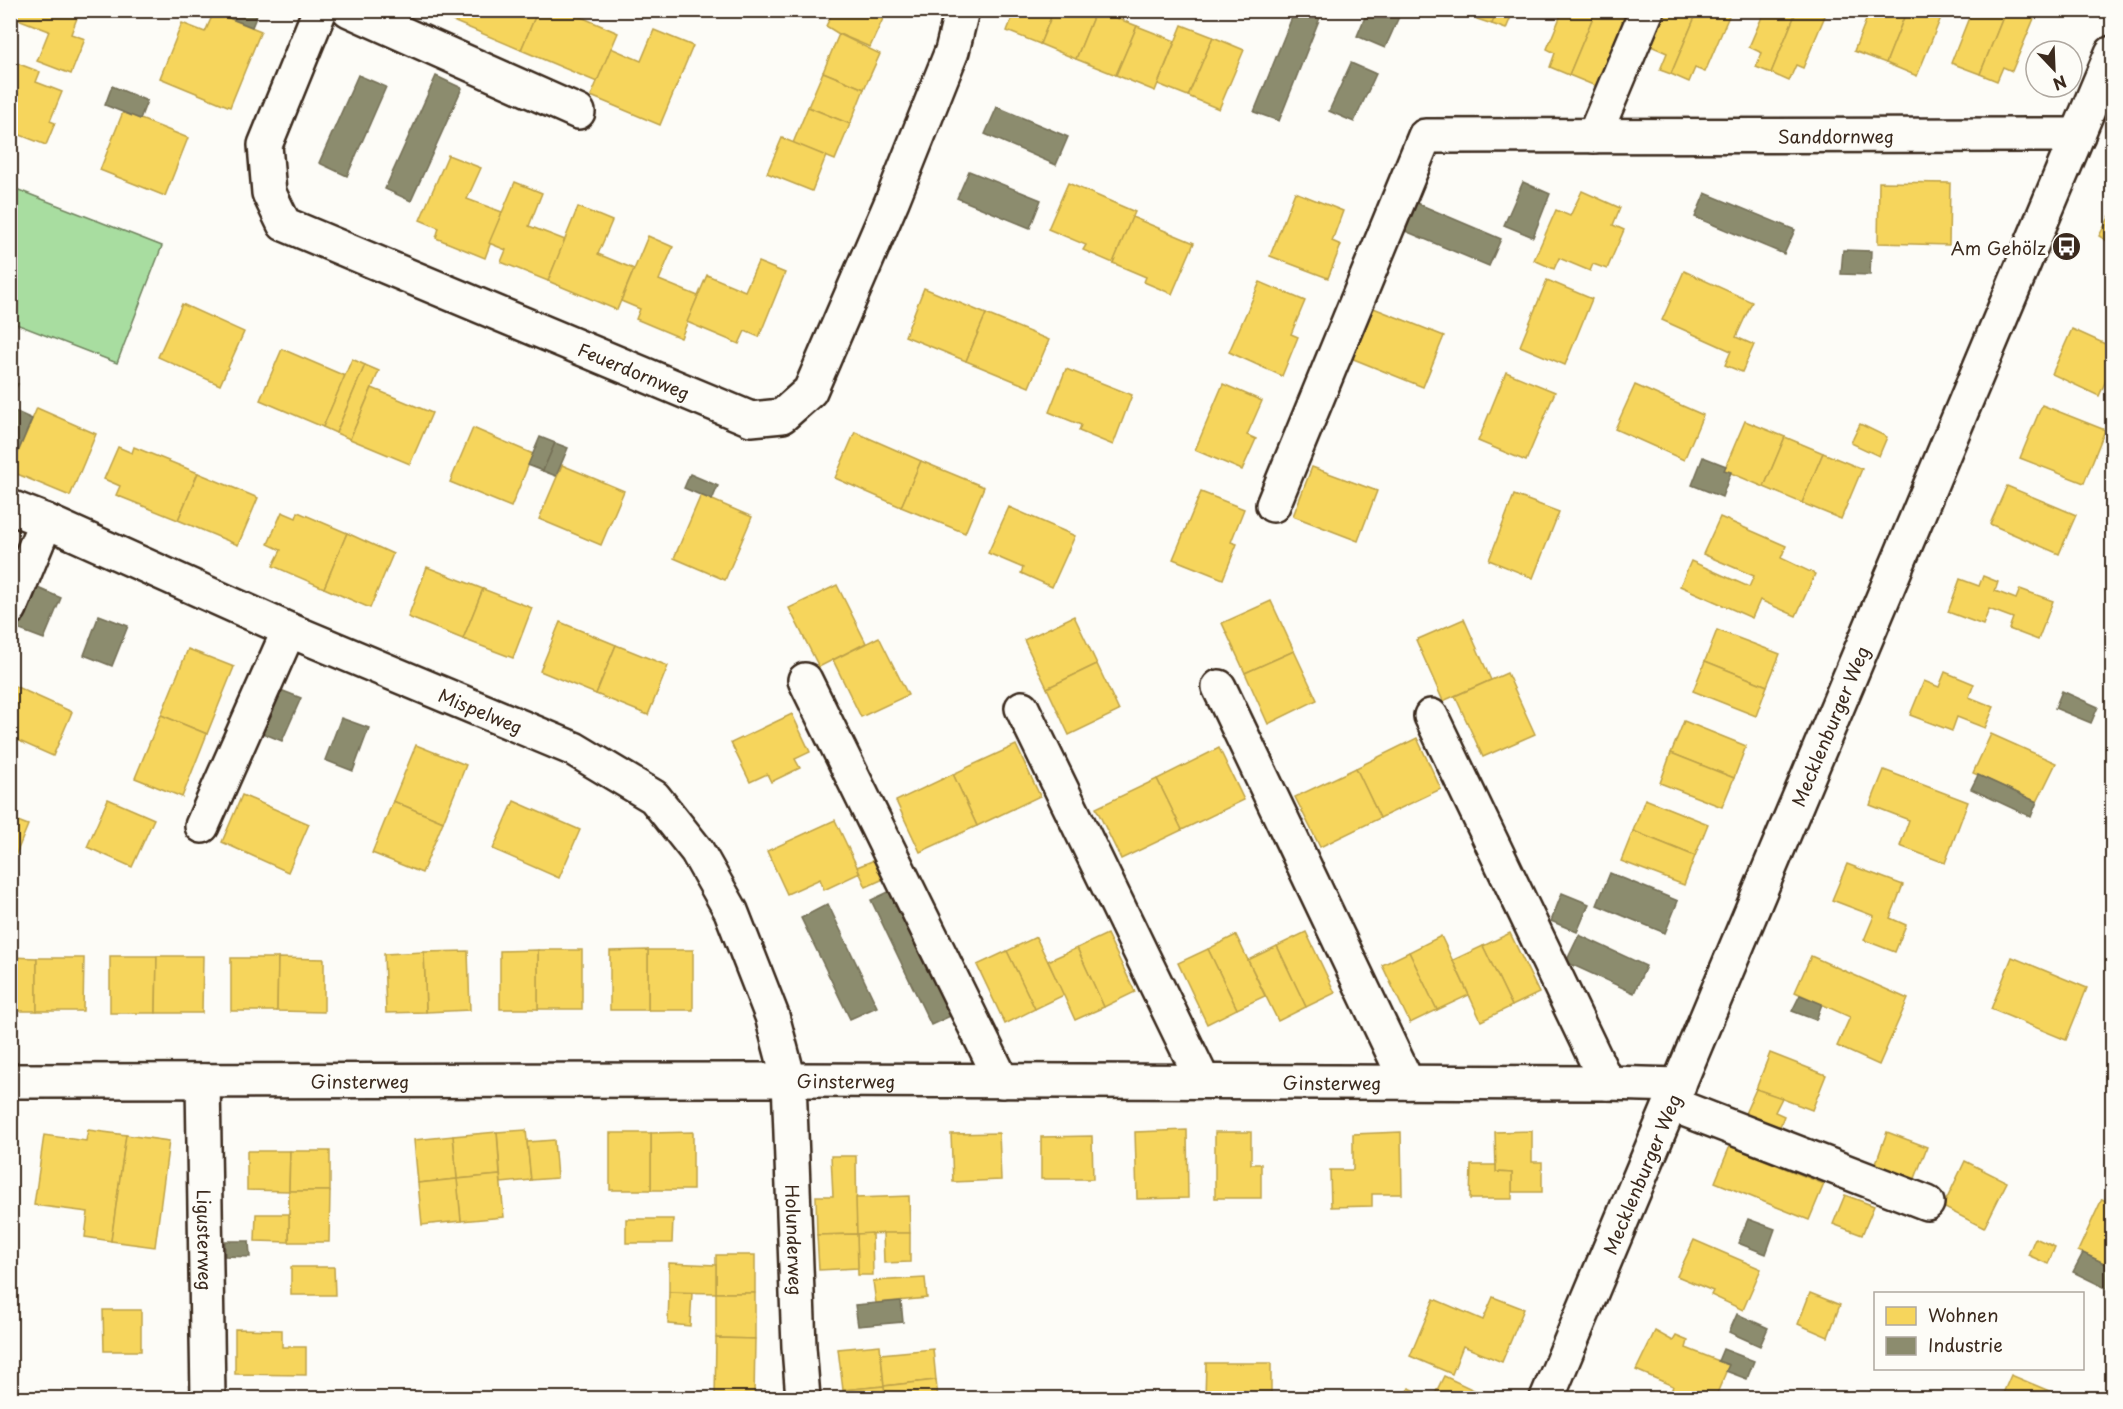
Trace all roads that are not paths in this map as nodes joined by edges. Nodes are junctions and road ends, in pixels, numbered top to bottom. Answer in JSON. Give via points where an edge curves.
{"nodes":[{"id":1,"x":320,"y":10,"type":"edge"},
{"id":2,"x":349,"y":10,"type":"edge"},
{"id":3,"x":962,"y":10,"type":"edge"},
{"id":4,"x":1647,"y":10,"type":"edge"},
{"id":5,"x":2112,"y":53,"type":"edge"},
{"id":6,"x":578,"y":112,"type":"dead end"},
{"id":7,"x":2078,"y":135,"type":"junction"},
{"id":8,"x":1594,"y":136,"type":"junction"},
{"id":9,"x":1274,"y":505,"type":"dead end"},
{"id":10,"x":10,"y":507,"type":"edge"},
{"id":11,"x":46,"y":521,"type":"junction"},
{"id":12,"x":10,"y":608,"type":"edge"},
{"id":13,"x":289,"y":630,"type":"junction"},
{"id":14,"x":805,"y":680,"type":"dead end"},
{"id":15,"x":1219,"y":687,"type":"dead end"},
{"id":16,"x":1022,"y":708,"type":"dead end"},
{"id":17,"x":1431,"y":716,"type":"dead end"},
{"id":18,"x":202,"y":826,"type":"dead end"},
{"id":19,"x":789,"y":1080,"type":"junction"},
{"id":20,"x":10,"y":1081,"type":"edge"},
{"id":21,"x":203,"y":1081,"type":"junction"},
{"id":22,"x":1002,"y":1081,"type":"junction"},
{"id":23,"x":1203,"y":1081,"type":"junction"},
{"id":24,"x":1407,"y":1082,"type":"junction"},
{"id":25,"x":1607,"y":1083,"type":"junction"},
{"id":26,"x":1675,"y":1094,"type":"junction"},
{"id":27,"x":1927,"y":1203,"type":"dead end"},
{"id":28,"x":208,"y":1398,"type":"edge"},
{"id":29,"x":803,"y":1398,"type":"edge"},
{"id":30,"x":1547,"y":1398,"type":"edge"}],
"edges":[{"from":1,"to":3,"type":"street","name":"Feuerdornweg","via":[[265,145],[268,193],[284,224],[751,419],[782,416],[810,391],[952,51]]},
{"from":2,"to":6,"type":"street"},
{"from":4,"to":8,"type":"street"},
{"from":5,"to":7,"type":"street","name":"Mecklenburger Weg"},
{"from":7,"to":8,"type":"street","name":"Sanddornweg"},
{"from":7,"to":26,"type":"street","name":"Mecklenburger Weg"},
{"from":8,"to":9,"type":"street","name":"Sanddornweg","via":[[1425,136]]},
{"from":10,"to":11,"type":"street","name":"Mispelweg"},
{"from":11,"to":12,"type":"street"},
{"from":11,"to":13,"type":"street","name":"Mispelweg"},
{"from":13,"to":18,"type":"street"},
{"from":13,"to":19,"type":"street","name":"Mispelweg","via":[[574,749],[654,797],[697,850],[731,911],[772,1016]]},
{"from":14,"to":22,"type":"street"},
{"from":15,"to":24,"type":"street"},
{"from":16,"to":23,"type":"street"},
{"from":17,"to":25,"type":"street"},
{"from":19,"to":21,"type":"street","name":"Ginsterweg"},
{"from":19,"to":22,"type":"street","name":"Ginsterweg"},
{"from":19,"to":29,"type":"street","name":"Holunderweg"},
{"from":20,"to":21,"type":"street","name":"Ginsterweg"},
{"from":21,"to":28,"type":"street","name":"Ligusterweg"},
{"from":22,"to":23,"type":"street","name":"Ginsterweg"},
{"from":23,"to":24,"type":"street","name":"Ginsterweg"},
{"from":24,"to":25,"type":"street","name":"Ginsterweg"},
{"from":25,"to":26,"type":"street","name":"Ginsterweg"},
{"from":26,"to":27,"type":"street","name":"Ginsterweg"},
{"from":26,"to":30,"type":"street","name":"Mecklenburger Weg"}]}
